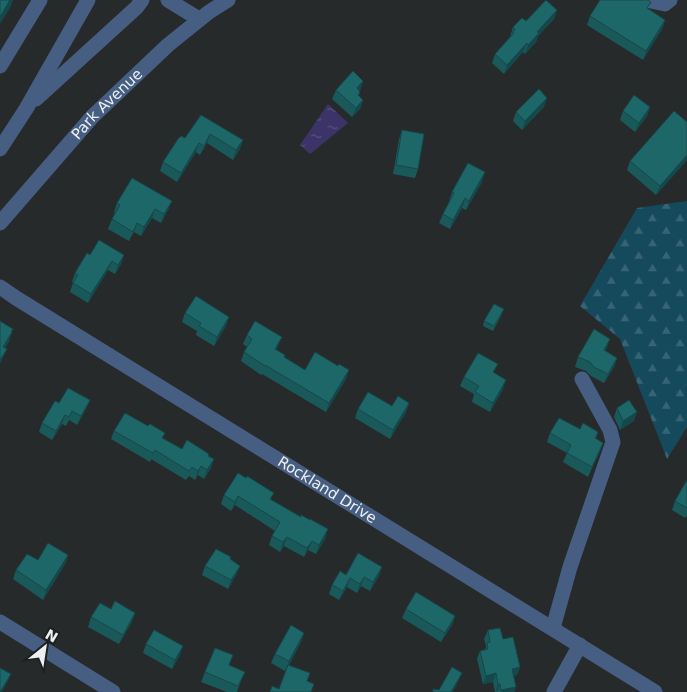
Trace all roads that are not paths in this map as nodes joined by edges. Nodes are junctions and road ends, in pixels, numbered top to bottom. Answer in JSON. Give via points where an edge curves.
{"nodes":[{"id":1,"x":40,"y":0,"type":"edge"},
{"id":2,"x":88,"y":0,"type":"edge"},
{"id":3,"x":142,"y":0,"type":"edge"},
{"id":4,"x":168,"y":0,"type":"edge"},
{"id":5,"x":228,"y":0,"type":"edge"},
{"id":6,"x":646,"y":0,"type":"edge"},
{"id":7,"x":670,"y":0,"type":"edge"},
{"id":8,"x":199,"y":19,"type":"junction"},
{"id":9,"x":0,"y":66,"type":"edge"},
{"id":10,"x":26,"y":109,"type":"junction"},
{"id":11,"x":0,"y":149,"type":"edge"},
{"id":12,"x":0,"y":223,"type":"edge"},
{"id":13,"x":0,"y":287,"type":"edge"},
{"id":14,"x":582,"y":379,"type":"dead end"},
{"id":15,"x":0,"y":622,"type":"edge"},
{"id":16,"x":553,"y":628,"type":"junction"},
{"id":17,"x":580,"y":645,"type":"junction"},
{"id":18,"x":113,"y":692,"type":"edge"},
{"id":19,"x":554,"y":692,"type":"edge"},
{"id":20,"x":655,"y":692,"type":"edge"}],
"edges":[{"from":1,"to":9,"type":"street"},
{"from":2,"to":10,"type":"street"},
{"from":3,"to":10,"type":"street"},
{"from":4,"to":8,"type":"street"},
{"from":5,"to":8,"type":"street","name":"Park Avenue"},
{"from":6,"to":7,"type":"street","via":[[665,4]]},
{"from":8,"to":12,"type":"street","name":"Park Avenue","via":[[92,117]]},
{"from":10,"to":11,"type":"street"},
{"from":13,"to":16,"type":"street","name":"Rockland Drive"},
{"from":14,"to":16,"type":"street","via":[[610,430],[613,442],[570,567]]},
{"from":15,"to":18,"type":"street"},
{"from":16,"to":17,"type":"street","name":"Rockland Drive"},
{"from":17,"to":19,"type":"street"},
{"from":17,"to":20,"type":"street","name":"Rockland Drive"}]}
